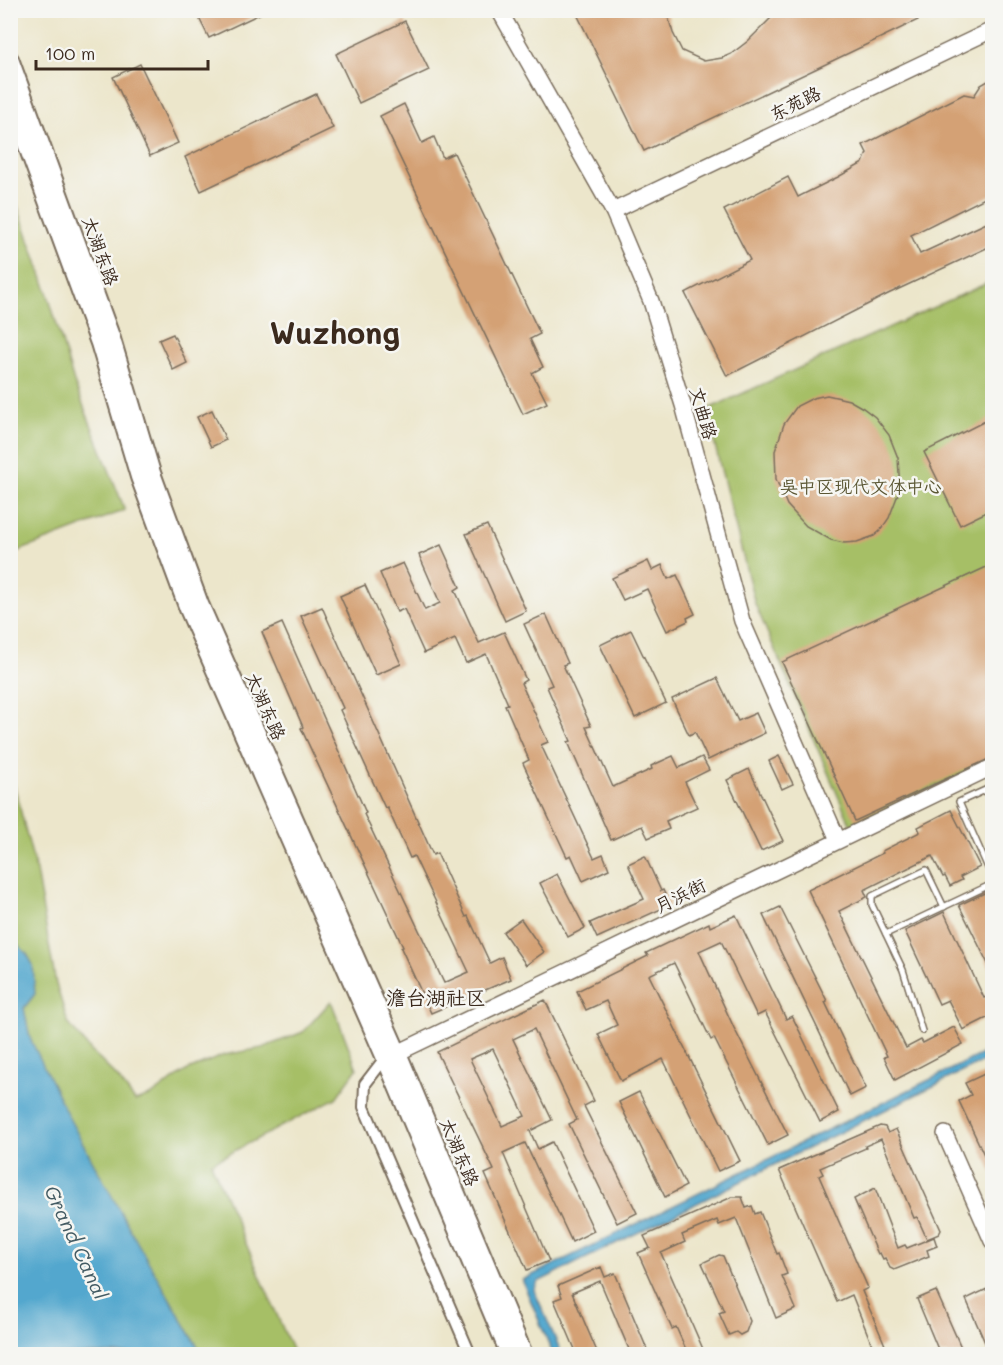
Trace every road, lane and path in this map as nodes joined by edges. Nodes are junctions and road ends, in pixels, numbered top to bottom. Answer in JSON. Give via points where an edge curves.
{"nodes":[{"id":1,"x":499,"y":10,"type":"edge"},
{"id":2,"x":993,"y":30,"type":"edge"},
{"id":3,"x":10,"y":59,"type":"edge"},
{"id":4,"x":10,"y":99,"type":"edge"},
{"id":5,"x":614,"y":211,"type":"junction"},
{"id":6,"x":993,"y":767,"type":"edge"},
{"id":7,"x":993,"y":787,"type":"edge"},
{"id":8,"x":838,"y":840,"type":"junction"},
{"id":9,"x":993,"y":877,"type":"edge"},
{"id":10,"x":993,"y":884,"type":"edge"},
{"id":11,"x":944,"y":907,"type":"junction"},
{"id":12,"x":885,"y":934,"type":"junction"},
{"id":13,"x":922,"y":1031,"type":"dead end"},
{"id":14,"x":391,"y":1056,"type":"junction"},
{"id":15,"x":945,"y":1134,"type":"dead end"},
{"id":16,"x":993,"y":1241,"type":"edge"},
{"id":17,"x":470,"y":1354,"type":"edge"},
{"id":18,"x":509,"y":1354,"type":"edge"},
{"id":19,"x":524,"y":1354,"type":"edge"}],
"edges":[{"from":1,"to":5,"type":"street","name":"文曲路"},
{"from":2,"to":5,"type":"street","name":"东苑路"},
{"from":3,"to":14,"type":"main road","name":"太湖东路","via":[[112,339],[152,473],[193,586]]},
{"from":4,"to":14,"type":"main road","name":"太湖东路","via":[[99,343],[139,477],[188,609]]},
{"from":5,"to":8,"type":"street","name":"文曲路","via":[[651,301],[742,621]]},
{"from":6,"to":8,"type":"street","name":"月浜街"},
{"from":7,"to":9,"type":"lane","via":[[959,802]]},
{"from":8,"to":14,"type":"street","name":"月浜街"},
{"from":10,"to":11,"type":"lane"},
{"from":11,"to":12,"type":"lane"},
{"from":11,"to":12,"type":"lane","via":[[926,870],[872,896]]},
{"from":12,"to":13,"type":"lane","via":[[906,978]]},
{"from":14,"to":17,"type":"street","via":[[365,1083],[364,1107]]},
{"from":14,"to":18,"type":"main road","name":"太湖东路"},
{"from":14,"to":19,"type":"main road","name":"太湖东路"},
{"from":15,"to":16,"type":"street"}]}
